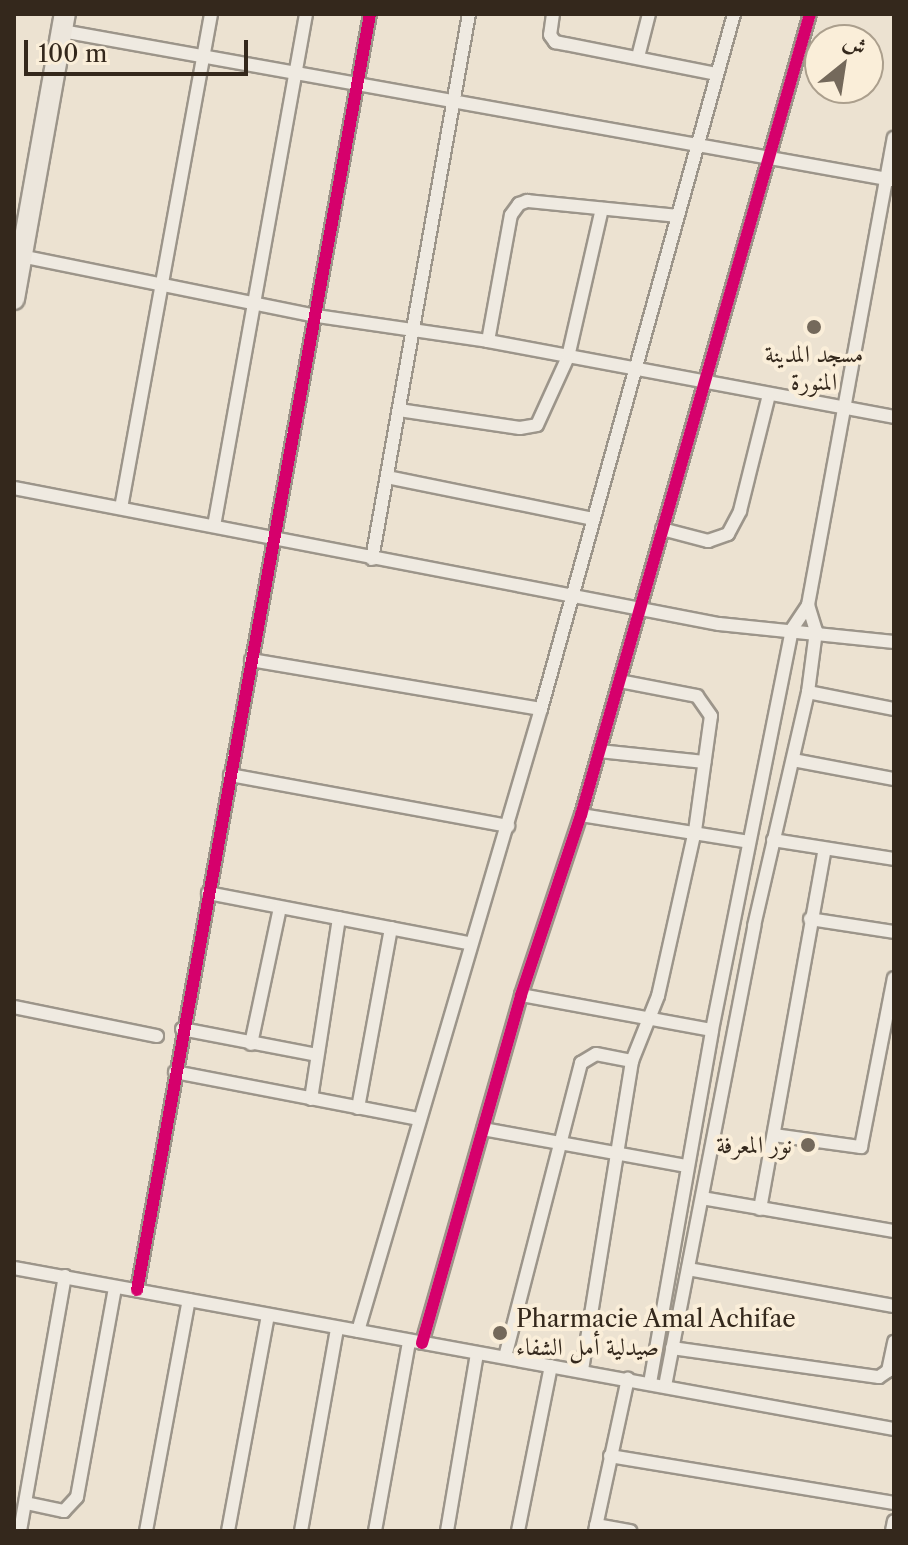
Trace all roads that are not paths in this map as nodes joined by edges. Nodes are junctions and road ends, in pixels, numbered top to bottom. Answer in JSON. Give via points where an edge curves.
{"nodes":[{"id":1,"x":211,"y":14,"type":"edge"},
{"id":2,"x":306,"y":14,"type":"edge"},
{"id":3,"x":370,"y":14,"type":"edge"},
{"id":4,"x":469,"y":14,"type":"edge"},
{"id":5,"x":553,"y":14,"type":"edge"},
{"id":6,"x":649,"y":14,"type":"edge"},
{"id":7,"x":734,"y":14,"type":"edge"},
{"id":8,"x":810,"y":14,"type":"edge"},
{"id":9,"x":63,"y":22,"type":"edge"},
{"id":10,"x":203,"y":56,"type":"junction"},
{"id":11,"x":638,"y":57,"type":"junction"},
{"id":12,"x":293,"y":72,"type":"junction"},
{"id":13,"x":716,"y":74,"type":"junction"},
{"id":14,"x":357,"y":83,"type":"junction"},
{"id":15,"x":451,"y":100,"type":"junction"},
{"id":16,"x":894,"y":138,"type":"edge"},
{"id":17,"x":696,"y":144,"type":"junction"},
{"id":18,"x":768,"y":157,"type":"junction"},
{"id":19,"x":890,"y":180,"type":"edge"},
{"id":20,"x":602,"y":209,"type":"junction"},
{"id":21,"x":677,"y":216,"type":"junction"},
{"id":22,"x":21,"y":256,"type":"junction"},
{"id":23,"x":163,"y":285,"type":"junction"},
{"id":24,"x":14,"y":299,"type":"edge"},
{"id":25,"x":257,"y":302,"type":"junction"},
{"id":26,"x":317,"y":316,"type":"junction"},
{"id":27,"x":414,"y":333,"type":"junction"},
{"id":28,"x":488,"y":341,"type":"junction"},
{"id":29,"x":568,"y":357,"type":"junction"},
{"id":30,"x":634,"y":372,"type":"junction"},
{"id":31,"x":703,"y":384,"type":"junction"},
{"id":32,"x":769,"y":395,"type":"junction"},
{"id":33,"x":845,"y":409,"type":"junction"},
{"id":34,"x":399,"y":410,"type":"junction"},
{"id":35,"x":894,"y":417,"type":"edge"},
{"id":36,"x":387,"y":477,"type":"junction"},
{"id":37,"x":14,"y":488,"type":"edge"},
{"id":38,"x":121,"y":508,"type":"junction"},
{"id":39,"x":594,"y":519,"type":"junction"},
{"id":40,"x":214,"y":526,"type":"junction"},
{"id":41,"x":662,"y":529,"type":"junction"},
{"id":42,"x":273,"y":539,"type":"junction"},
{"id":43,"x":372,"y":559,"type":"junction"},
{"id":44,"x":571,"y":594,"type":"junction"},
{"id":45,"x":808,"y":605,"type":"junction"},
{"id":46,"x":640,"y":608,"type":"junction"},
{"id":47,"x":792,"y":629,"type":"junction"},
{"id":48,"x":816,"y":631,"type":"junction"},
{"id":49,"x":894,"y":642,"type":"edge"},
{"id":50,"x":251,"y":660,"type":"junction"},
{"id":51,"x":619,"y":681,"type":"junction"},
{"id":52,"x":808,"y":692,"type":"junction"},
{"id":53,"x":541,"y":709,"type":"junction"},
{"id":54,"x":894,"y":709,"type":"edge"},
{"id":55,"x":599,"y":751,"type":"junction"},
{"id":56,"x":793,"y":760,"type":"junction"},
{"id":57,"x":704,"y":762,"type":"junction"},
{"id":58,"x":230,"y":775,"type":"junction"},
{"id":59,"x":894,"y":779,"type":"edge"},
{"id":60,"x":581,"y":815,"type":"junction"},
{"id":61,"x":508,"y":826,"type":"junction"},
{"id":62,"x":695,"y":831,"type":"junction"},
{"id":63,"x":773,"y":840,"type":"junction"},
{"id":64,"x":749,"y":842,"type":"junction"},
{"id":65,"x":825,"y":849,"type":"junction"},
{"id":66,"x":894,"y":859,"type":"edge"},
{"id":67,"x":208,"y":893,"type":"junction"},
{"id":68,"x":280,"y":908,"type":"junction"},
{"id":69,"x":339,"y":918,"type":"junction"},
{"id":70,"x":810,"y":919,"type":"junction"},
{"id":71,"x":391,"y":928,"type":"junction"},
{"id":72,"x":894,"y":932,"type":"edge"},
{"id":73,"x":468,"y":943,"type":"junction"},
{"id":74,"x":894,"y":978,"type":"edge"},
{"id":75,"x":521,"y":995,"type":"junction"},
{"id":76,"x":14,"y":1007,"type":"edge"},
{"id":77,"x":652,"y":1016,"type":"junction"},
{"id":78,"x":182,"y":1029,"type":"junction"},
{"id":79,"x":712,"y":1030,"type":"junction"},
{"id":80,"x":157,"y":1036,"type":"dead end"},
{"id":81,"x":251,"y":1044,"type":"junction"},
{"id":82,"x":317,"y":1055,"type":"junction"},
{"id":83,"x":632,"y":1061,"type":"junction"},
{"id":84,"x":175,"y":1072,"type":"junction"},
{"id":85,"x":311,"y":1099,"type":"junction"},
{"id":86,"x":358,"y":1108,"type":"junction"},
{"id":87,"x":418,"y":1119,"type":"junction"},
{"id":88,"x":483,"y":1129,"type":"junction"},
{"id":89,"x":774,"y":1135,"type":"junction"},
{"id":90,"x":557,"y":1145,"type":"junction"},
{"id":91,"x":615,"y":1155,"type":"junction"},
{"id":92,"x":686,"y":1166,"type":"junction"},
{"id":93,"x":702,"y":1198,"type":"junction"},
{"id":94,"x":760,"y":1209,"type":"junction"},
{"id":95,"x":894,"y":1231,"type":"edge"},
{"id":96,"x":14,"y":1268,"type":"edge"},
{"id":97,"x":688,"y":1269,"type":"junction"},
{"id":98,"x":65,"y":1276,"type":"junction"},
{"id":99,"x":115,"y":1287,"type":"junction"},
{"id":100,"x":137,"y":1290,"type":"junction"},
{"id":101,"x":189,"y":1300,"type":"junction"},
{"id":102,"x":894,"y":1306,"type":"edge"},
{"id":103,"x":268,"y":1316,"type":"junction"},
{"id":104,"x":337,"y":1328,"type":"junction"},
{"id":105,"x":358,"y":1331,"type":"junction"},
{"id":106,"x":894,"y":1342,"type":"edge"},
{"id":107,"x":415,"y":1343,"type":"junction"},
{"id":108,"x":672,"y":1348,"type":"junction"},
{"id":109,"x":477,"y":1354,"type":"junction"},
{"id":110,"x":505,"y":1357,"type":"junction"},
{"id":111,"x":551,"y":1366,"type":"junction"},
{"id":112,"x":582,"y":1370,"type":"junction"},
{"id":113,"x":628,"y":1379,"type":"junction"},
{"id":114,"x":650,"y":1383,"type":"junction"},
{"id":115,"x":665,"y":1386,"type":"junction"},
{"id":116,"x":894,"y":1429,"type":"edge"},
{"id":117,"x":610,"y":1456,"type":"junction"},
{"id":118,"x":26,"y":1503,"type":"junction"},
{"id":119,"x":894,"y":1503,"type":"edge"},
{"id":120,"x":894,"y":1521,"type":"edge"},
{"id":121,"x":596,"y":1528,"type":"edge"},
{"id":122,"x":20,"y":1531,"type":"edge"},
{"id":123,"x":146,"y":1531,"type":"edge"},
{"id":124,"x":228,"y":1531,"type":"edge"},
{"id":125,"x":301,"y":1531,"type":"edge"},
{"id":126,"x":375,"y":1531,"type":"edge"},
{"id":127,"x":447,"y":1531,"type":"edge"},
{"id":128,"x":518,"y":1531,"type":"edge"},
{"id":129,"x":630,"y":1531,"type":"edge"},
{"id":130,"x":892,"y":1531,"type":"edge"}],
"edges":[{"from":1,"to":10,"type":"street"},
{"from":2,"to":12,"type":"street"},
{"from":3,"to":14,"type":"street"},
{"from":4,"to":15,"type":"street"},
{"from":5,"to":11,"type":"street","via":[[550,35],[555,42]]},
{"from":6,"to":11,"type":"street"},
{"from":7,"to":13,"type":"street"},
{"from":8,"to":18,"type":"street"},
{"from":9,"to":10,"type":"street"},
{"from":9,"to":22,"type":"main road"},
{"from":10,"to":12,"type":"street"},
{"from":10,"to":23,"type":"street"},
{"from":11,"to":13,"type":"street"},
{"from":12,"to":14,"type":"street"},
{"from":12,"to":25,"type":"street"},
{"from":13,"to":17,"type":"street"},
{"from":14,"to":15,"type":"street"},
{"from":14,"to":26,"type":"street"},
{"from":15,"to":17,"type":"street"},
{"from":15,"to":27,"type":"street"},
{"from":16,"to":19,"type":"street"},
{"from":17,"to":18,"type":"street"},
{"from":17,"to":21,"type":"street"},
{"from":18,"to":19,"type":"street"},
{"from":18,"to":31,"type":"street"},
{"from":19,"to":33,"type":"street"},
{"from":20,"to":21,"type":"street"},
{"from":20,"to":28,"type":"street","via":[[527,201],[515,208]]},
{"from":20,"to":29,"type":"street"},
{"from":21,"to":30,"type":"street"},
{"from":22,"to":23,"type":"street"},
{"from":22,"to":24,"type":"main road"},
{"from":23,"to":25,"type":"street"},
{"from":23,"to":38,"type":"street"},
{"from":25,"to":26,"type":"street"},
{"from":25,"to":40,"type":"street"},
{"from":26,"to":27,"type":"street"},
{"from":26,"to":42,"type":"street"},
{"from":27,"to":28,"type":"street"},
{"from":27,"to":34,"type":"street"},
{"from":28,"to":29,"type":"street"},
{"from":29,"to":30,"type":"street"},
{"from":29,"to":34,"type":"street","via":[[541,421],[529,429]]},
{"from":30,"to":31,"type":"street"},
{"from":30,"to":39,"type":"street"},
{"from":31,"to":32,"type":"street"},
{"from":31,"to":41,"type":"street"},
{"from":32,"to":33,"type":"street"},
{"from":32,"to":41,"type":"street","via":[[740,511],[728,534],[708,541]]},
{"from":33,"to":35,"type":"street"},
{"from":33,"to":45,"type":"street"},
{"from":34,"to":36,"type":"street"},
{"from":36,"to":39,"type":"street"},
{"from":36,"to":43,"type":"street"},
{"from":37,"to":38,"type":"street"},
{"from":38,"to":40,"type":"street"},
{"from":39,"to":44,"type":"street"},
{"from":40,"to":42,"type":"street"},
{"from":41,"to":46,"type":"street"},
{"from":42,"to":43,"type":"street"},
{"from":42,"to":50,"type":"street"},
{"from":43,"to":44,"type":"street"},
{"from":44,"to":46,"type":"street"},
{"from":44,"to":53,"type":"street"},
{"from":45,"to":47,"type":"street"},
{"from":45,"to":48,"type":"street"},
{"from":46,"to":47,"type":"street","via":[[737,627]]},
{"from":46,"to":51,"type":"street"},
{"from":47,"to":48,"type":"street"},
{"from":47,"to":64,"type":"street"},
{"from":48,"to":49,"type":"street"},
{"from":48,"to":52,"type":"street"},
{"from":50,"to":53,"type":"street"},
{"from":50,"to":58,"type":"street"},
{"from":51,"to":55,"type":"street"},
{"from":51,"to":57,"type":"street","via":[[703,702],[711,716]]},
{"from":52,"to":54,"type":"street"},
{"from":52,"to":56,"type":"street"},
{"from":53,"to":61,"type":"street"},
{"from":55,"to":57,"type":"street"},
{"from":55,"to":60,"type":"street"},
{"from":56,"to":59,"type":"street"},
{"from":56,"to":63,"type":"street"},
{"from":57,"to":62,"type":"street"},
{"from":58,"to":61,"type":"street"},
{"from":58,"to":67,"type":"street"},
{"from":60,"to":62,"type":"street"},
{"from":60,"to":75,"type":"street"},
{"from":61,"to":73,"type":"street"},
{"from":62,"to":64,"type":"street"},
{"from":62,"to":77,"type":"street"},
{"from":63,"to":65,"type":"street"},
{"from":63,"to":93,"type":"street"},
{"from":64,"to":79,"type":"street"},
{"from":65,"to":66,"type":"street"},
{"from":65,"to":70,"type":"street"},
{"from":67,"to":68,"type":"street"},
{"from":67,"to":78,"type":"street"},
{"from":68,"to":69,"type":"street"},
{"from":68,"to":81,"type":"street"},
{"from":69,"to":71,"type":"street"},
{"from":69,"to":82,"type":"street"},
{"from":70,"to":72,"type":"street"},
{"from":70,"to":89,"type":"street"},
{"from":71,"to":73,"type":"street"},
{"from":71,"to":86,"type":"street"},
{"from":73,"to":87,"type":"street"},
{"from":74,"to":89,"type":"street","via":[[861,1147]]},
{"from":75,"to":77,"type":"street"},
{"from":75,"to":88,"type":"street"},
{"from":76,"to":80,"type":"street"},
{"from":77,"to":79,"type":"street"},
{"from":77,"to":83,"type":"street"},
{"from":78,"to":81,"type":"street"},
{"from":78,"to":84,"type":"street"},
{"from":79,"to":92,"type":"street"},
{"from":81,"to":82,"type":"street"},
{"from":82,"to":85,"type":"street"},
{"from":83,"to":90,"type":"street","via":[[588,1055]]},
{"from":83,"to":91,"type":"street"},
{"from":84,"to":85,"type":"street"},
{"from":84,"to":100,"type":"street"},
{"from":85,"to":86,"type":"street"},
{"from":86,"to":87,"type":"street"},
{"from":87,"to":105,"type":"street"},
{"from":88,"to":90,"type":"street"},
{"from":88,"to":107,"type":"street"},
{"from":89,"to":94,"type":"street"},
{"from":90,"to":91,"type":"street"},
{"from":90,"to":110,"type":"street"},
{"from":91,"to":92,"type":"street"},
{"from":91,"to":112,"type":"street"},
{"from":92,"to":114,"type":"street"},
{"from":93,"to":94,"type":"street"},
{"from":93,"to":97,"type":"street"},
{"from":94,"to":95,"type":"street"},
{"from":96,"to":98,"type":"street"},
{"from":97,"to":102,"type":"street"},
{"from":97,"to":108,"type":"street"},
{"from":98,"to":99,"type":"street"},
{"from":98,"to":118,"type":"street"},
{"from":99,"to":100,"type":"street"},
{"from":99,"to":118,"type":"street","via":[[77,1497],[64,1511]]},
{"from":100,"to":101,"type":"street"},
{"from":101,"to":103,"type":"street"},
{"from":101,"to":123,"type":"street"},
{"from":103,"to":104,"type":"street"},
{"from":103,"to":124,"type":"street"},
{"from":104,"to":105,"type":"street"},
{"from":104,"to":125,"type":"street"},
{"from":105,"to":107,"type":"street"},
{"from":106,"to":108,"type":"street","via":[[888,1371],[879,1377]]},
{"from":107,"to":109,"type":"street"},
{"from":107,"to":126,"type":"street"},
{"from":108,"to":115,"type":"street"},
{"from":109,"to":110,"type":"street"},
{"from":109,"to":127,"type":"street"},
{"from":110,"to":111,"type":"street"},
{"from":111,"to":112,"type":"street"},
{"from":111,"to":128,"type":"street"},
{"from":112,"to":113,"type":"street"},
{"from":113,"to":114,"type":"street"},
{"from":113,"to":117,"type":"street"},
{"from":114,"to":115,"type":"street"},
{"from":115,"to":116,"type":"street"},
{"from":117,"to":119,"type":"street"},
{"from":117,"to":121,"type":"street"},
{"from":118,"to":122,"type":"street"},
{"from":120,"to":130,"type":"street"},
{"from":121,"to":129,"type":"street"}]}
